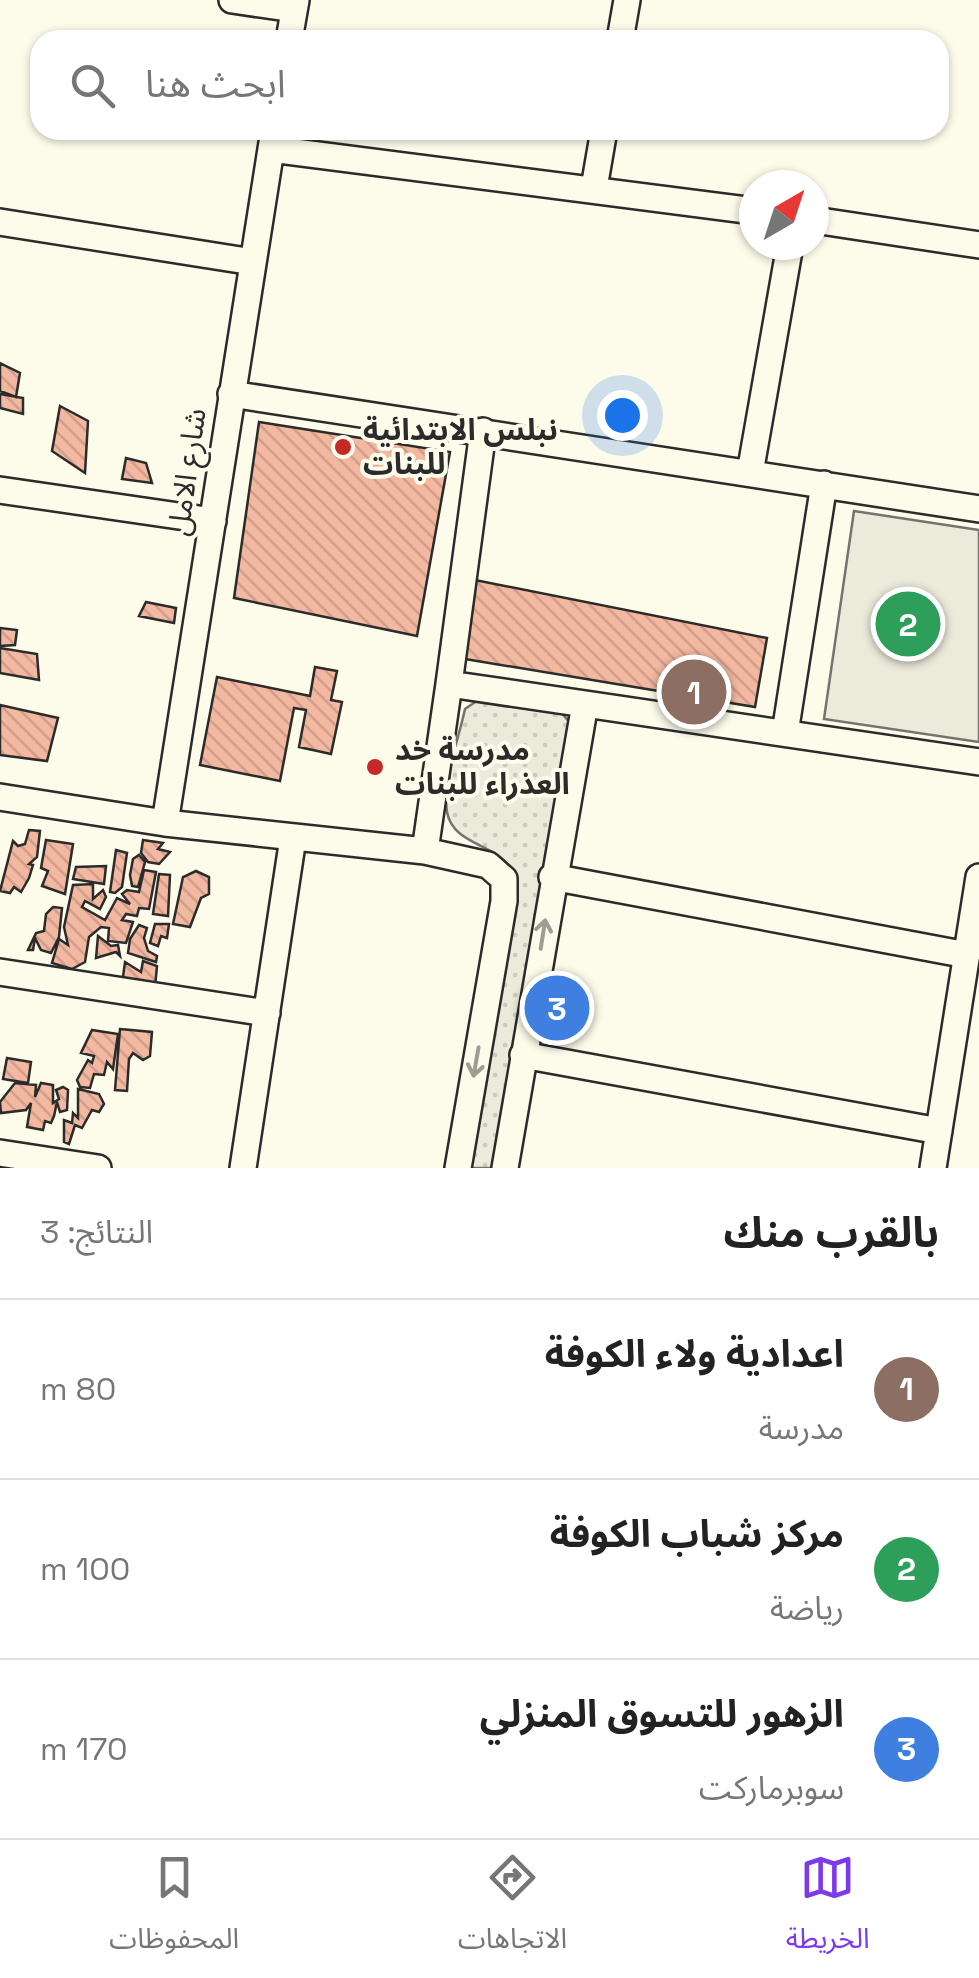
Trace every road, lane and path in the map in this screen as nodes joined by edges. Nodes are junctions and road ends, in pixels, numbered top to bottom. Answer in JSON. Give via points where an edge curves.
{"nodes":[{"id":1,"x":232,"y":0,"type":"edge"},
{"id":2,"x":627,"y":0,"type":"edge"},
{"id":3,"x":295,"y":5,"type":"edge"},
{"id":4,"x":291,"y":30,"type":"edge"},
{"id":5,"x":622,"y":30,"type":"edge"},
{"id":6,"x":273,"y":140,"type":"edge"},
{"id":7,"x":602,"y":140,"type":"edge"},
{"id":8,"x":594,"y":188,"type":"junction"},
{"id":9,"x":739,"y":210,"type":"edge"},
{"id":10,"x":0,"y":222,"type":"edge"},
{"id":11,"x":829,"y":222,"type":"edge"},
{"id":12,"x":979,"y":245,"type":"edge"},
{"id":13,"x":787,"y":260,"type":"edge"},
{"id":14,"x":253,"y":262,"type":"junction"},
{"id":15,"x":231,"y":394,"type":"junction"},
{"id":16,"x":483,"y":432,"type":"junction"},
{"id":17,"x":750,"y":473,"type":"junction"},
{"id":18,"x":824,"y":484,"type":"junction"},
{"id":19,"x":0,"y":490,"type":"edge"},
{"id":20,"x":979,"y":509,"type":"edge"},
{"id":21,"x":212,"y":521,"type":"junction"},
{"id":22,"x":449,"y":684,"type":"junction"},
{"id":23,"x":586,"y":704,"type":"junction"},
{"id":24,"x":785,"y":733,"type":"junction"},
{"id":25,"x":979,"y":762,"type":"edge"},
{"id":26,"x":0,"y":797,"type":"edge"},
{"id":27,"x":166,"y":824,"type":"junction"},
{"id":28,"x":293,"y":838,"type":"junction"},
{"id":29,"x":424,"y":850,"type":"junction"},
{"id":30,"x":979,"y":876,"type":"edge"},
{"id":31,"x":552,"y":878,"type":"junction"},
{"id":32,"x":966,"y":955,"type":"junction"},
{"id":33,"x":0,"y":972,"type":"edge"},
{"id":34,"x":266,"y":1013,"type":"junction"},
{"id":35,"x":523,"y":1055,"type":"junction"},
{"id":36,"x":939,"y":1131,"type":"junction"},
{"id":37,"x":0,"y":1153,"type":"edge"},
{"id":38,"x":98,"y":1168,"type":"edge"},
{"id":39,"x":243,"y":1168,"type":"edge"},
{"id":40,"x":458,"y":1168,"type":"edge"},
{"id":41,"x":506,"y":1168,"type":"edge"},
{"id":42,"x":933,"y":1168,"type":"edge"}],
"edges":[{"from":1,"to":3,"type":"street"},
{"from":2,"to":5,"type":"street"},
{"from":3,"to":4,"type":"street"},
{"from":6,"to":8,"type":"street"},
{"from":6,"to":14,"type":"street","name":"شارع الامل"},
{"from":7,"to":8,"type":"street"},
{"from":8,"to":9,"type":"street"},
{"from":10,"to":14,"type":"street"},
{"from":11,"to":12,"type":"street"},
{"from":13,"to":17,"type":"street"},
{"from":14,"to":15,"type":"street","name":"شارع الامل"},
{"from":15,"to":16,"type":"street"},
{"from":15,"to":21,"type":"street","name":"شارع الامل"},
{"from":16,"to":17,"type":"street"},
{"from":16,"to":22,"type":"street"},
{"from":17,"to":18,"type":"street"},
{"from":18,"to":20,"type":"street"},
{"from":18,"to":24,"type":"street"},
{"from":19,"to":21,"type":"street"},
{"from":21,"to":27,"type":"street","name":"شارع الامل"},
{"from":22,"to":23,"type":"street"},
{"from":22,"to":29,"type":"street"},
{"from":23,"to":24,"type":"street"},
{"from":23,"to":31,"type":"street"},
{"from":24,"to":25,"type":"street"},
{"from":26,"to":27,"type":"street"},
{"from":27,"to":28,"type":"street"},
{"from":28,"to":29,"type":"street"},
{"from":28,"to":34,"type":"street"},
{"from":29,"to":40,"type":"street","one_way":true,"via":[[488,864],[504,879]]},
{"from":30,"to":32,"type":"street"},
{"from":31,"to":32,"type":"street"},
{"from":35,"to":31,"type":"street","one_way":true},
{"from":32,"to":36,"type":"street"},
{"from":33,"to":34,"type":"street"},
{"from":34,"to":39,"type":"street"},
{"from":35,"to":36,"type":"street"},
{"from":35,"to":41,"type":"street"},
{"from":36,"to":42,"type":"street"},
{"from":37,"to":38,"type":"street"}]}
